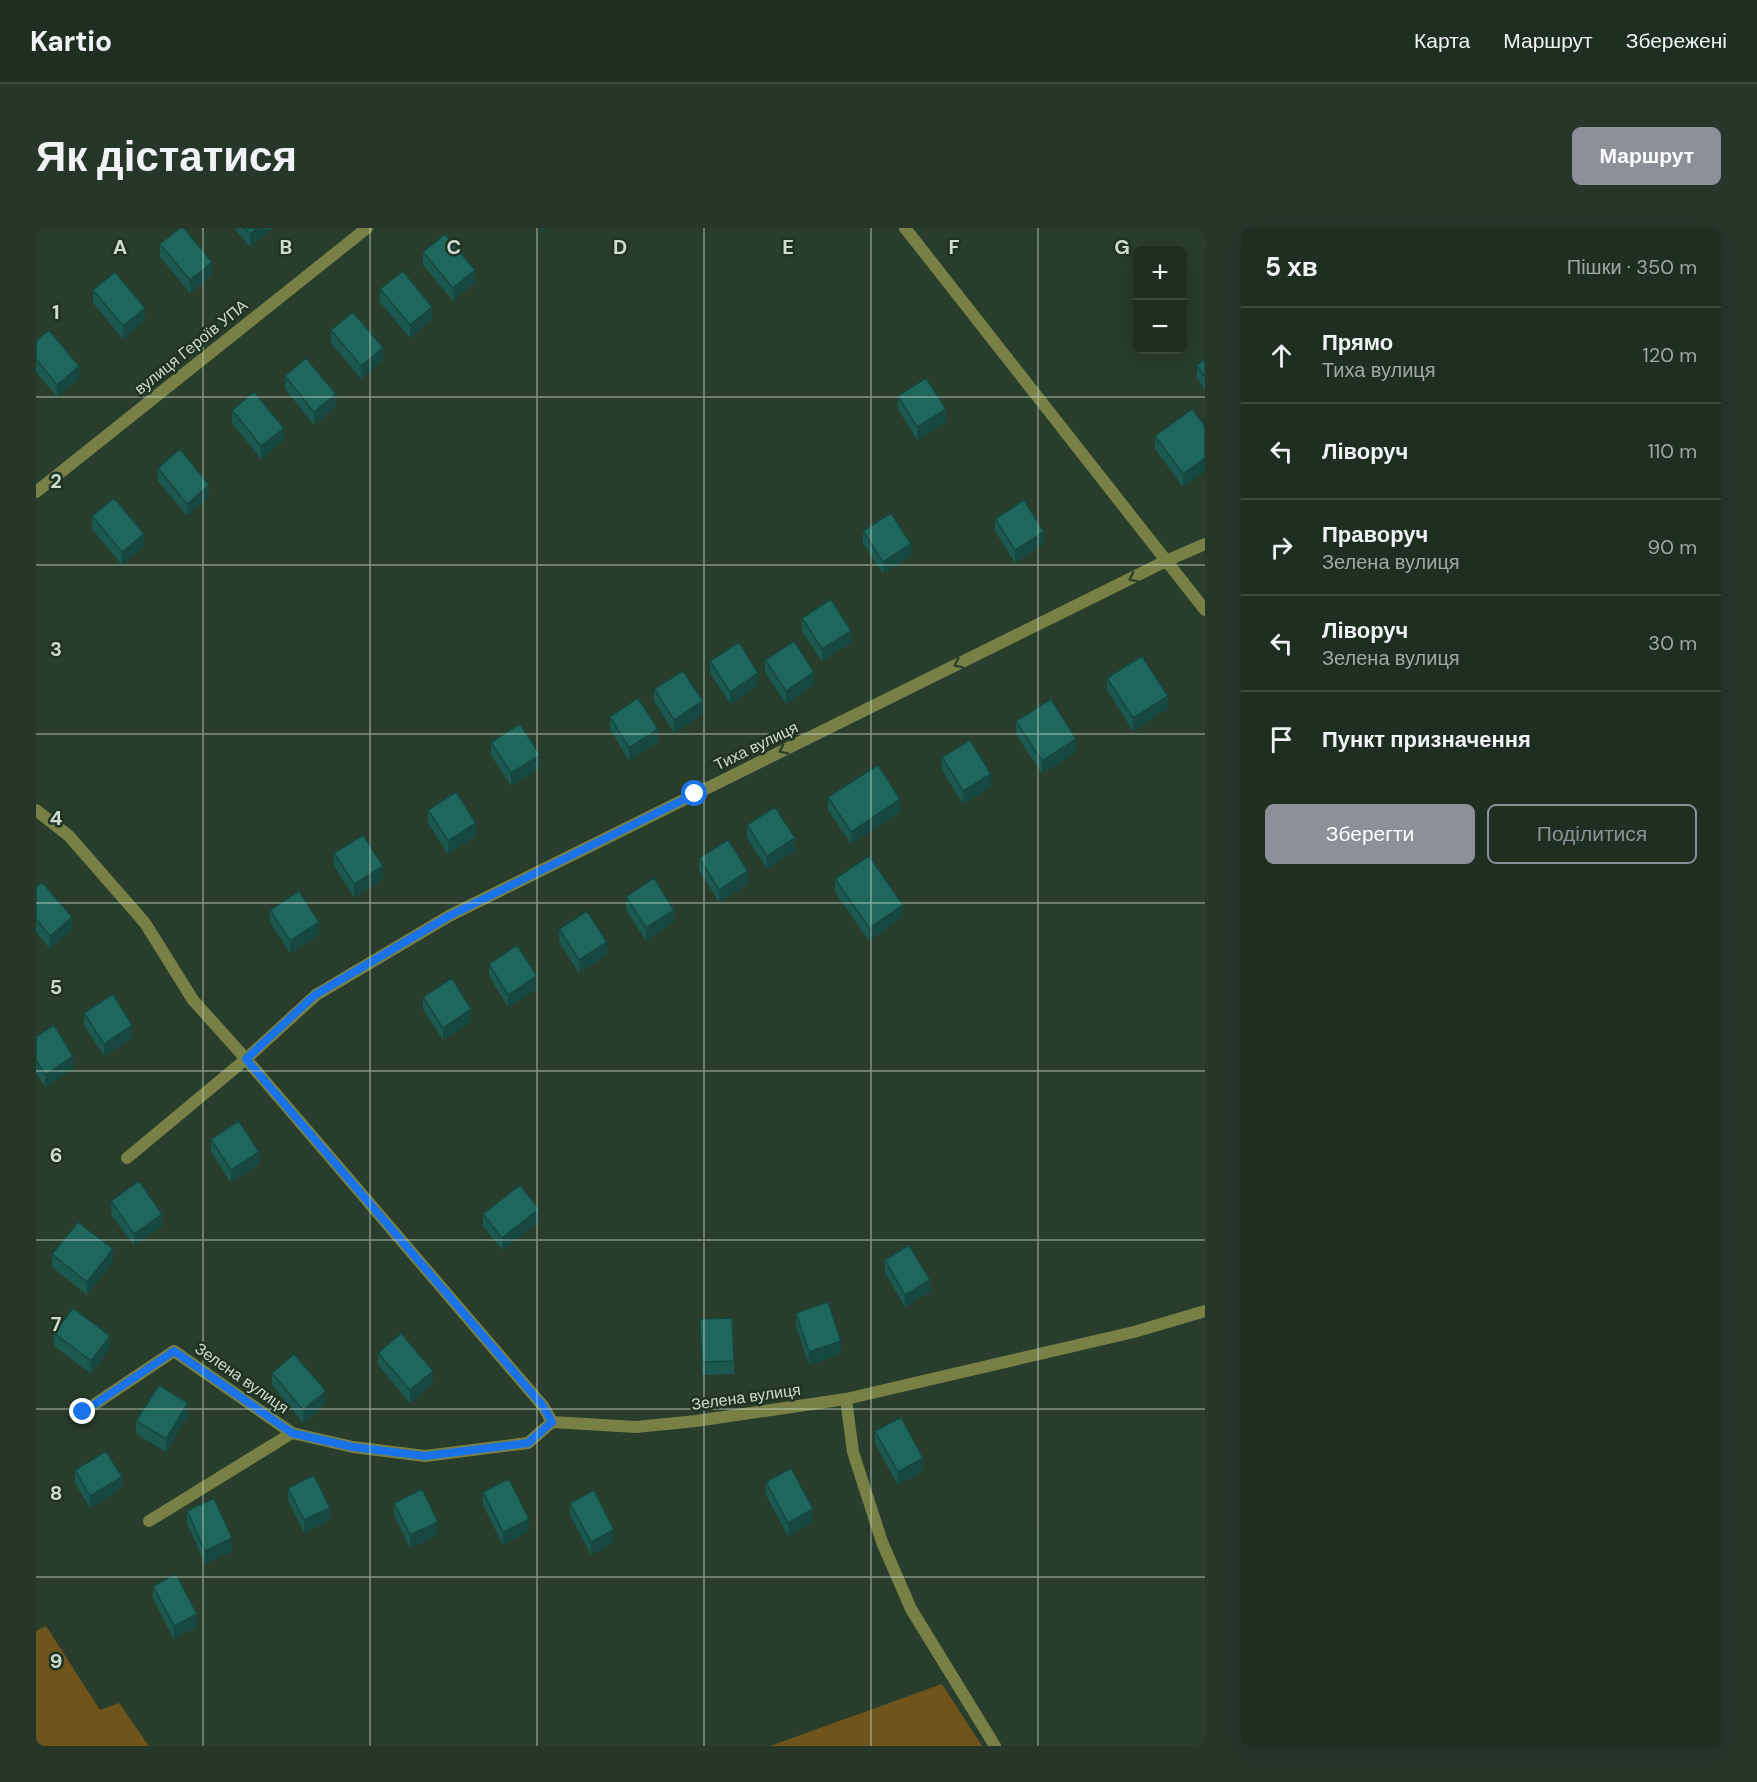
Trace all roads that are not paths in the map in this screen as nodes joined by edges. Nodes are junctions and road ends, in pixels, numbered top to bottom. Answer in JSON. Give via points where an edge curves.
{"nodes":[{"id":1,"x":367,"y":228,"type":"edge"},
{"id":2,"x":905,"y":228,"type":"edge"},
{"id":3,"x":36,"y":492,"type":"edge"},
{"id":4,"x":1205,"y":544,"type":"edge"},
{"id":5,"x":1166,"y":561,"type":"junction"},
{"id":6,"x":1205,"y":610,"type":"edge"},
{"id":7,"x":36,"y":810,"type":"edge"},
{"id":8,"x":246,"y":1059,"type":"junction"},
{"id":9,"x":127,"y":1158,"type":"dead end"},
{"id":10,"x":1205,"y":1311,"type":"edge"},
{"id":11,"x":846,"y":1399,"type":"junction"},
{"id":12,"x":83,"y":1412,"type":"dead end"},
{"id":13,"x":552,"y":1422,"type":"junction"},
{"id":14,"x":292,"y":1433,"type":"junction"},
{"id":15,"x":149,"y":1521,"type":"dead end"},
{"id":16,"x":995,"y":1746,"type":"edge"}],
"edges":[{"from":1,"to":3,"type":"street","name":"вулиця Героїв УПА"},
{"from":2,"to":5,"type":"street"},
{"from":4,"to":5,"type":"street","name":"Тиха вулиця"},
{"from":5,"to":6,"type":"street"},
{"from":5,"to":8,"type":"street","name":"Тиха вулиця","one_way":true,"via":[[449,916],[315,995]]},
{"from":7,"to":8,"type":"street","via":[[69,836],[145,923],[193,1000]]},
{"from":8,"to":9,"type":"street","name":"Тиха вулиця"},
{"from":8,"to":13,"type":"street","via":[[536,1397]]},
{"from":10,"to":11,"type":"street","name":"Зелена вулиця","via":[[1134,1332]]},
{"from":11,"to":13,"type":"street","name":"Зелена вулиця","via":[[636,1427]]},
{"from":11,"to":16,"type":"street","via":[[852,1452],[882,1542],[907,1599]]},
{"from":12,"to":14,"type":"street","name":"Зелена вулиця","via":[[174,1351]]},
{"from":13,"to":14,"type":"street","name":"Зелена вулиця","via":[[528,1443],[425,1456],[353,1447]]},
{"from":14,"to":15,"type":"street","name":"Зелена вулиця"}]}
